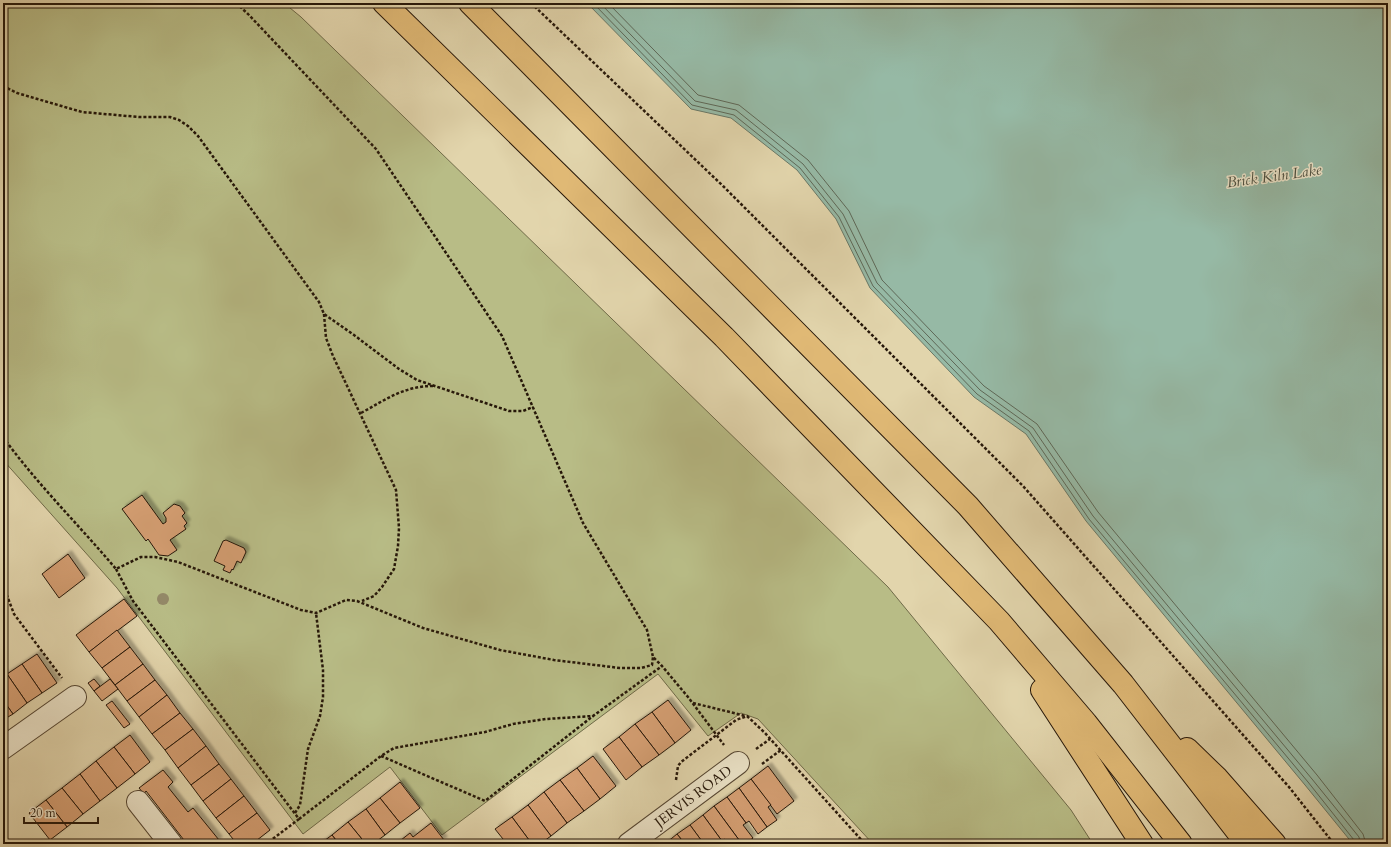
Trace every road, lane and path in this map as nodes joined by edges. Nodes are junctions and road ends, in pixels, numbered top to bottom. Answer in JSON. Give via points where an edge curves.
{"nodes":[{"id":1,"x":236,"y":3,"type":"edge"},
{"id":2,"x":384,"y":3,"type":"edge"},
{"id":3,"x":470,"y":3,"type":"edge"},
{"id":4,"x":531,"y":3,"type":"edge"},
{"id":5,"x":3,"y":86,"type":"edge"},
{"id":6,"x":324,"y":314,"type":"junction"},
{"id":7,"x":436,"y":386,"type":"junction"},
{"id":8,"x":532,"y":407,"type":"junction"},
{"id":9,"x":360,"y":413,"type":"junction"},
{"id":10,"x":3,"y":437,"type":"edge"},
{"id":11,"x":116,"y":569,"type":"junction"},
{"id":12,"x":3,"y":585,"type":"edge"},
{"id":13,"x":361,"y":602,"type":"junction"},
{"id":14,"x":316,"y":613,"type":"junction"},
{"id":15,"x":998,"y":622,"type":"junction"},
{"id":16,"x":653,"y":657,"type":"junction"},
{"id":17,"x":662,"y":666,"type":"junction"},
{"id":18,"x":1123,"y":684,"type":"junction"},
{"id":19,"x":75,"y":696,"type":"joint"},
{"id":20,"x":692,"y":703,"type":"junction"},
{"id":21,"x":593,"y":716,"type":"junction"},
{"id":22,"x":746,"y":716,"type":"junction"},
{"id":23,"x":3,"y":748,"type":"edge"},
{"id":24,"x":381,"y":756,"type":"junction"},
{"id":25,"x":738,"y":763,"type":"dead end"},
{"id":26,"x":138,"y":802,"type":"dead end"},
{"id":27,"x":295,"y":812,"type":"junction"},
{"id":28,"x":299,"y":819,"type":"junction"},
{"id":29,"x":171,"y":844,"type":"edge"},
{"id":30,"x":266,"y":844,"type":"edge"},
{"id":31,"x":629,"y":844,"type":"edge"},
{"id":32,"x":865,"y":844,"type":"edge"},
{"id":33,"x":1142,"y":844,"type":"edge"},
{"id":34,"x":1181,"y":844,"type":"edge"},
{"id":35,"x":1247,"y":844,"type":"edge"},
{"id":36,"x":1275,"y":844,"type":"edge"},
{"id":37,"x":1334,"y":844,"type":"edge"}],
"edges":[{"from":1,"to":8,"type":"path","via":[[376,149],[502,336]]},
{"from":2,"to":15,"type":"highway","via":[[724,337]]},
{"from":3,"to":18,"type":"highway","via":[[968,506]]},
{"from":4,"to":37,"type":"path","via":[[723,186],[1023,486],[1289,787]]},
{"from":5,"to":6,"type":"path","via":[[17,93],[82,112],[170,117],[188,126],[198,136],[319,302]]},
{"from":6,"to":7,"type":"path","via":[[399,370],[417,380]]},
{"from":6,"to":9,"type":"path","via":[[326,338]]},
{"from":7,"to":8,"type":"path","via":[[509,411],[523,411]]},
{"from":7,"to":9,"type":"path","via":[[404,390]]},
{"from":8,"to":16,"type":"path","via":[[583,523],[647,630]]},
{"from":9,"to":13,"type":"path","via":[[396,490],[399,528],[394,569],[374,596]]},
{"from":10,"to":11,"type":"path","via":[[51,497]]},
{"from":11,"to":14,"type":"path","via":[[141,557],[178,562],[301,610]]},
{"from":11,"to":27,"type":"path","via":[[133,601]]},
{"from":12,"to":19,"type":"path","via":[[14,614]]},
{"from":13,"to":14,"type":"path","via":[[346,600]]},
{"from":13,"to":16,"type":"path","via":[[423,628],[500,650],[620,668],[652,665]]},
{"from":14,"to":27,"type":"path","via":[[323,670],[323,697],[320,716],[308,749],[300,805]]},
{"from":15,"to":33,"type":"highway"},
{"from":15,"to":34,"type":"highway","via":[[1086,723]]},
{"from":16,"to":17,"type":"path"},
{"from":17,"to":20,"type":"path"},
{"from":17,"to":21,"type":"path"},
{"from":18,"to":35,"type":"highway"},
{"from":18,"to":36,"type":"highway","via":[[1217,778]]},
{"from":19,"to":23,"type":"street"},
{"from":20,"to":22,"type":"path"},
{"from":20,"to":22,"type":"path","via":[[716,735]]},
{"from":21,"to":24,"type":"path","via":[[513,724],[485,732],[394,748]]},
{"from":21,"to":24,"type":"path","via":[[485,801]]},
{"from":22,"to":32,"type":"path","via":[[765,733]]},
{"from":24,"to":28,"type":"path"},
{"from":25,"to":31,"type":"street","name":"JERVIS ROAD"},
{"from":26,"to":29,"type":"street"},
{"from":27,"to":28,"type":"path"},
{"from":28,"to":30,"type":"path"}]}
